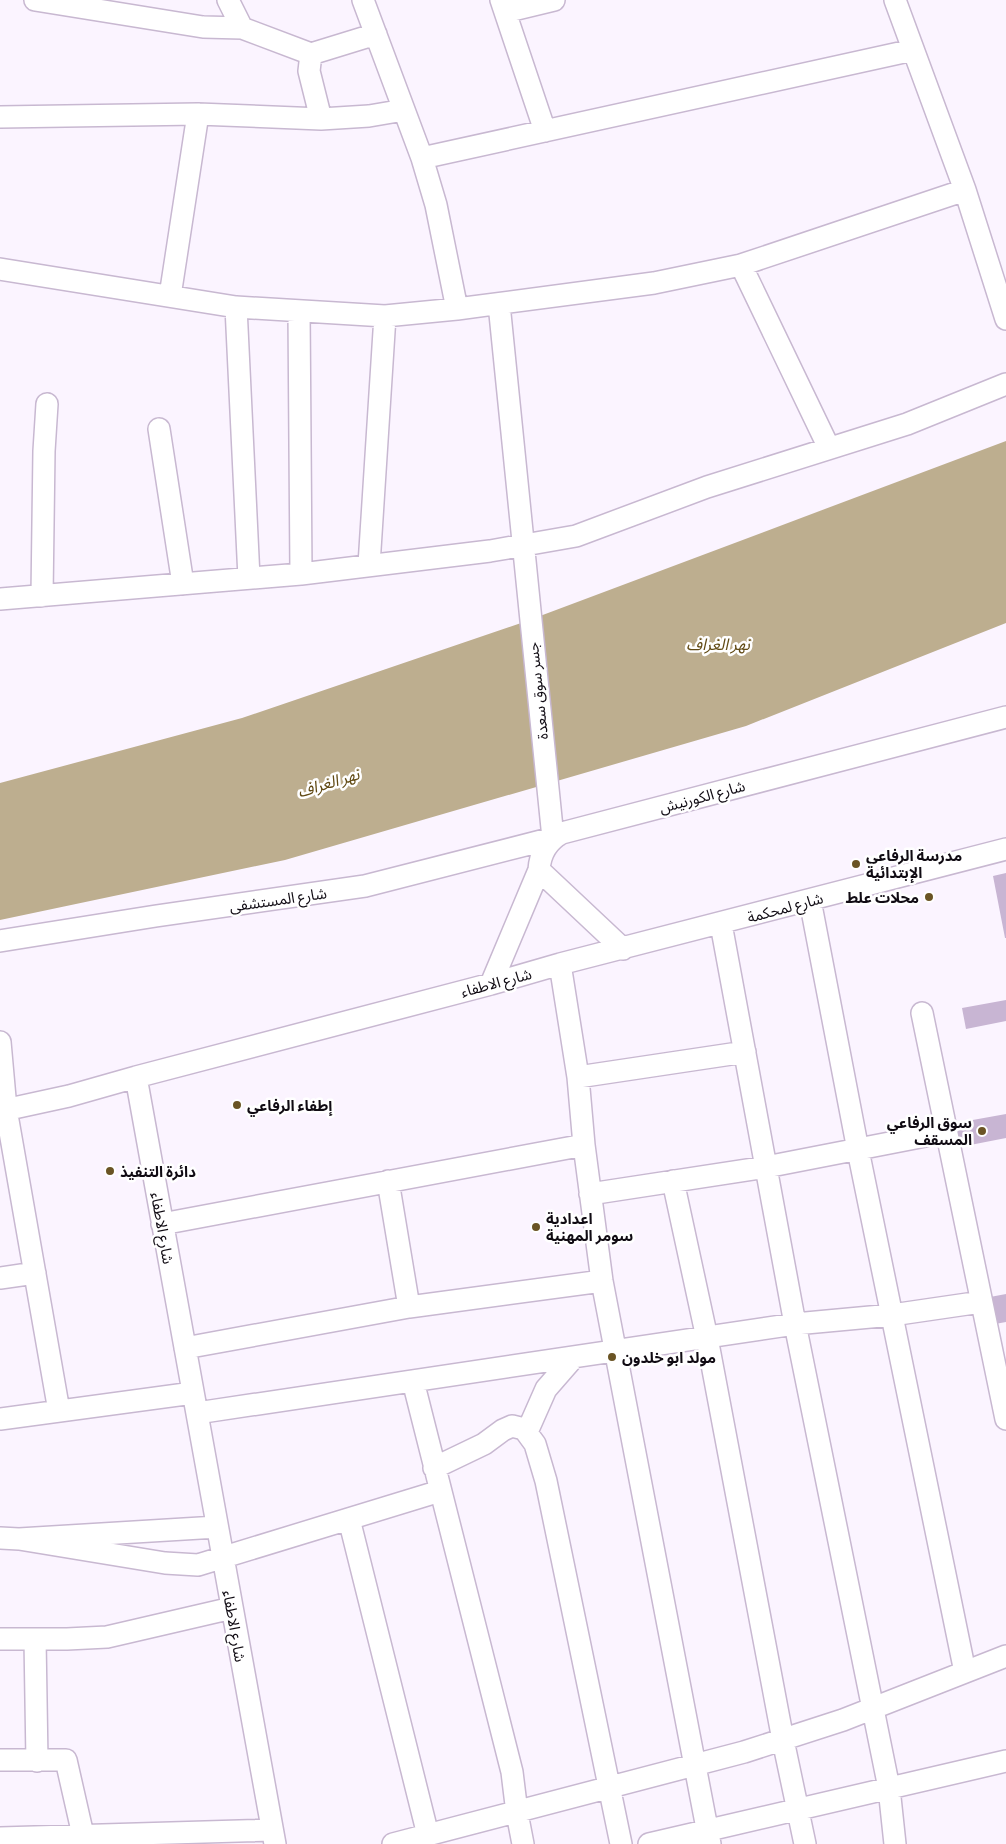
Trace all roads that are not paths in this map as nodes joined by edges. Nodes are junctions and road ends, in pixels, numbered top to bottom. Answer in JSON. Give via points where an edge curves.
{"nodes":[{"id":1,"x":35,"y":0,"type":"edge"},
{"id":2,"x":228,"y":0,"type":"edge"},
{"id":3,"x":363,"y":0,"type":"edge"},
{"id":4,"x":554,"y":0,"type":"edge"},
{"id":5,"x":894,"y":0,"type":"edge"},
{"id":6,"x":503,"y":6,"type":"edge"},
{"id":7,"x":242,"y":28,"type":"junction"},
{"id":8,"x":376,"y":34,"type":"junction"},
{"id":9,"x":913,"y":50,"type":"junction"},
{"id":10,"x":311,"y":54,"type":"junction"},
{"id":11,"x":404,"y":110,"type":"junction"},
{"id":12,"x":198,"y":114,"type":"junction"},
{"id":13,"x":0,"y":117,"type":"edge"},
{"id":14,"x":321,"y":119,"type":"junction"},
{"id":15,"x":545,"y":131,"type":"junction"},
{"id":16,"x":422,"y":158,"type":"junction"},
{"id":17,"x":965,"y":190,"type":"junction"},
{"id":18,"x":741,"y":265,"type":"junction"},
{"id":19,"x":0,"y":269,"type":"edge"},
{"id":20,"x":170,"y":296,"type":"junction"},
{"id":21,"x":499,"y":304,"type":"junction"},
{"id":22,"x":236,"y":307,"type":"junction"},
{"id":23,"x":457,"y":309,"type":"junction"},
{"id":24,"x":299,"y":312,"type":"junction"},
{"id":25,"x":385,"y":316,"type":"junction"},
{"id":26,"x":1006,"y":319,"type":"edge"},
{"id":27,"x":1006,"y":384,"type":"edge"},
{"id":28,"x":47,"y":404,"type":"dead end"},
{"id":29,"x":159,"y":429,"type":"dead end"},
{"id":30,"x":829,"y":448,"type":"junction"},
{"id":31,"x":522,"y":544,"type":"junction"},
{"id":32,"x":370,"y":566,"type":"junction"},
{"id":33,"x":301,"y":574,"type":"junction"},
{"id":34,"x":249,"y":578,"type":"junction"},
{"id":35,"x":183,"y":584,"type":"junction"},
{"id":36,"x":42,"y":596,"type":"junction"},
{"id":37,"x":0,"y":599,"type":"edge"},
{"id":38,"x":1006,"y":717,"type":"edge"},
{"id":39,"x":553,"y":838,"type":"junction"},
{"id":40,"x":1006,"y":848,"type":"edge"},
{"id":41,"x":539,"y":870,"type":"junction"},
{"id":42,"x":810,"y":900,"type":"junction"},
{"id":43,"x":721,"y":924,"type":"junction"},
{"id":44,"x":0,"y":941,"type":"edge"},
{"id":45,"x":623,"y":949,"type":"junction"},
{"id":46,"x":560,"y":964,"type":"junction"},
{"id":47,"x":491,"y":984,"type":"junction"},
{"id":48,"x":922,"y":1013,"type":"dead end"},
{"id":49,"x":0,"y":1042,"type":"edge"},
{"id":50,"x":745,"y":1052,"type":"junction"},
{"id":51,"x":578,"y":1077,"type":"junction"},
{"id":52,"x":136,"y":1078,"type":"junction"},
{"id":53,"x":3,"y":1110,"type":"edge"},
{"id":54,"x":946,"y":1132,"type":"junction"},
{"id":55,"x":584,"y":1145,"type":"junction"},
{"id":56,"x":858,"y":1150,"type":"junction"},
{"id":57,"x":766,"y":1167,"type":"junction"},
{"id":58,"x":388,"y":1181,"type":"junction"},
{"id":59,"x":673,"y":1182,"type":"junction"},
{"id":60,"x":590,"y":1194,"type":"junction"},
{"id":61,"x":162,"y":1224,"type":"junction"},
{"id":62,"x":35,"y":1273,"type":"junction"},
{"id":63,"x":0,"y":1278,"type":"edge"},
{"id":64,"x":602,"y":1281,"type":"junction"},
{"id":65,"x":981,"y":1302,"type":"junction"},
{"id":66,"x":409,"y":1307,"type":"junction"},
{"id":67,"x":892,"y":1315,"type":"junction"},
{"id":68,"x":795,"y":1324,"type":"junction"},
{"id":69,"x":707,"y":1338,"type":"junction"},
{"id":70,"x":185,"y":1348,"type":"junction"},
{"id":71,"x":615,"y":1352,"type":"junction"},
{"id":72,"x":573,"y":1358,"type":"junction"},
{"id":73,"x":413,"y":1381,"type":"junction"},
{"id":74,"x":195,"y":1403,"type":"junction"},
{"id":75,"x":60,"y":1411,"type":"junction"},
{"id":76,"x":0,"y":1419,"type":"edge"},
{"id":77,"x":1006,"y":1419,"type":"edge"},
{"id":78,"x":528,"y":1432,"type":"junction"},
{"id":79,"x":434,"y":1468,"type":"junction"},
{"id":80,"x":440,"y":1491,"type":"junction"},
{"id":81,"x":349,"y":1519,"type":"junction"},
{"id":82,"x":217,"y":1527,"type":"junction"},
{"id":83,"x":9,"y":1539,"type":"edge"},
{"id":84,"x":223,"y":1558,"type":"junction"},
{"id":85,"x":232,"y":1608,"type":"junction"},
{"id":86,"x":0,"y":1639,"type":"edge"},
{"id":87,"x":35,"y":1639,"type":"junction"},
{"id":88,"x":1006,"y":1656,"type":"edge"},
{"id":89,"x":965,"y":1672,"type":"junction"},
{"id":90,"x":872,"y":1709,"type":"junction"},
{"id":91,"x":783,"y":1740,"type":"junction"},
{"id":92,"x":0,"y":1760,"type":"edge"},
{"id":93,"x":37,"y":1760,"type":"junction"},
{"id":94,"x":1006,"y":1761,"type":"edge"},
{"id":95,"x":695,"y":1765,"type":"junction"},
{"id":96,"x":609,"y":1788,"type":"junction"},
{"id":97,"x":889,"y":1788,"type":"junction"},
{"id":98,"x":799,"y":1808,"type":"junction"},
{"id":99,"x":517,"y":1813,"type":"junction"},
{"id":100,"x":84,"y":1835,"type":"junction"},
{"id":101,"x":428,"y":1835,"type":"junction"},
{"id":102,"x":273,"y":1837,"type":"edge"},
{"id":103,"x":708,"y":1837,"type":"edge"},
{"id":104,"x":0,"y":1838,"type":"edge"},
{"id":105,"x":393,"y":1844,"type":"edge"},
{"id":106,"x":523,"y":1844,"type":"edge"},
{"id":107,"x":621,"y":1844,"type":"edge"},
{"id":108,"x":649,"y":1844,"type":"edge"},
{"id":109,"x":805,"y":1844,"type":"edge"},
{"id":110,"x":895,"y":1844,"type":"edge"}],
"edges":[{"from":1,"to":7,"type":"street","via":[[203,27]]},
{"from":2,"to":7,"type":"street"},
{"from":3,"to":8,"type":"street"},
{"from":4,"to":6,"type":"street"},
{"from":5,"to":9,"type":"street"},
{"from":6,"to":15,"type":"street"},
{"from":7,"to":10,"type":"street"},
{"from":8,"to":10,"type":"street"},
{"from":8,"to":11,"type":"street"},
{"from":9,"to":15,"type":"street"},
{"from":9,"to":17,"type":"street"},
{"from":10,"to":14,"type":"street","via":[[309,71]]},
{"from":11,"to":14,"type":"street"},
{"from":11,"to":16,"type":"street"},
{"from":12,"to":13,"type":"street"},
{"from":12,"to":14,"type":"street"},
{"from":12,"to":20,"type":"street"},
{"from":15,"to":16,"type":"street"},
{"from":16,"to":23,"type":"street","via":[[436,205]]},
{"from":17,"to":18,"type":"street"},
{"from":17,"to":26,"type":"street"},
{"from":18,"to":21,"type":"street","via":[[654,284]]},
{"from":18,"to":30,"type":"street"},
{"from":19,"to":20,"type":"street"},
{"from":20,"to":22,"type":"street"},
{"from":21,"to":23,"type":"street"},
{"from":21,"to":31,"type":"street","name":"جسر سوق سعدة"},
{"from":22,"to":24,"type":"street"},
{"from":22,"to":34,"type":"street"},
{"from":23,"to":25,"type":"street"},
{"from":24,"to":25,"type":"street"},
{"from":24,"to":33,"type":"street"},
{"from":25,"to":32,"type":"street"},
{"from":27,"to":30,"type":"street","via":[[907,424]]},
{"from":28,"to":36,"type":"street"},
{"from":29,"to":35,"type":"street"},
{"from":30,"to":31,"type":"street","via":[[707,487],[576,536]]},
{"from":31,"to":32,"type":"street"},
{"from":31,"to":39,"type":"street","name":"جسر سوق سعدة"},
{"from":32,"to":33,"type":"street"},
{"from":33,"to":34,"type":"street"},
{"from":34,"to":35,"type":"street"},
{"from":35,"to":36,"type":"street"},
{"from":36,"to":37,"type":"street"},
{"from":38,"to":39,"type":"street","name":"شارع الكورنيش","via":[[572,830]]},
{"from":39,"to":41,"type":"street","via":[[543,852]]},
{"from":39,"to":44,"type":"street","name":"شارع المستشفى","via":[[365,886]]},
{"from":40,"to":42,"type":"street","name":"شارع لمحكمة"},
{"from":41,"to":45,"type":"street"},
{"from":41,"to":47,"type":"street"},
{"from":42,"to":43,"type":"street","name":"شارع لمحكمة"},
{"from":42,"to":56,"type":"street"},
{"from":43,"to":45,"type":"street","name":"شارع لمحكمة"},
{"from":43,"to":50,"type":"street"},
{"from":45,"to":46,"type":"street","name":"شارع الاطفاء"},
{"from":46,"to":47,"type":"street","name":"شارع الاطفاء"},
{"from":46,"to":51,"type":"street"},
{"from":47,"to":52,"type":"street","name":"شارع الاطفاء"},
{"from":48,"to":54,"type":"street"},
{"from":49,"to":53,"type":"street"},
{"from":50,"to":51,"type":"street"},
{"from":50,"to":57,"type":"street"},
{"from":51,"to":55,"type":"street"},
{"from":52,"to":53,"type":"street"},
{"from":52,"to":61,"type":"street","name":"شارع الاطفاء"},
{"from":53,"to":62,"type":"street"},
{"from":54,"to":56,"type":"street"},
{"from":54,"to":65,"type":"street"},
{"from":55,"to":58,"type":"street"},
{"from":55,"to":60,"type":"street"},
{"from":56,"to":57,"type":"street"},
{"from":56,"to":67,"type":"street"},
{"from":57,"to":59,"type":"street"},
{"from":57,"to":68,"type":"street"},
{"from":58,"to":61,"type":"street"},
{"from":58,"to":66,"type":"street"},
{"from":59,"to":60,"type":"street"},
{"from":59,"to":69,"type":"street"},
{"from":60,"to":64,"type":"street"},
{"from":61,"to":70,"type":"street","name":"شارع الاطفاء"},
{"from":62,"to":63,"type":"street"},
{"from":62,"to":75,"type":"street"},
{"from":64,"to":66,"type":"street"},
{"from":64,"to":71,"type":"street"},
{"from":65,"to":67,"type":"street"},
{"from":65,"to":77,"type":"street"},
{"from":66,"to":70,"type":"street"},
{"from":67,"to":68,"type":"street"},
{"from":67,"to":89,"type":"street"},
{"from":68,"to":69,"type":"street"},
{"from":68,"to":90,"type":"street"},
{"from":69,"to":71,"type":"street"},
{"from":69,"to":91,"type":"street"},
{"from":70,"to":74,"type":"street","name":"شارع الاطفاء"},
{"from":71,"to":72,"type":"street"},
{"from":71,"to":95,"type":"street"},
{"from":72,"to":73,"type":"street"},
{"from":72,"to":78,"type":"street","via":[[546,1390]]},
{"from":73,"to":74,"type":"street"},
{"from":73,"to":79,"type":"street"},
{"from":74,"to":75,"type":"street"},
{"from":74,"to":82,"type":"street","name":"شارع الاطفاء"},
{"from":75,"to":76,"type":"street"},
{"from":78,"to":79,"type":"street","via":[[512,1426],[484,1444]]},
{"from":78,"to":96,"type":"street","via":[[546,1482]]},
{"from":79,"to":80,"type":"street"},
{"from":80,"to":81,"type":"street"},
{"from":80,"to":99,"type":"street","via":[[512,1772]]},
{"from":81,"to":84,"type":"street"},
{"from":81,"to":101,"type":"street"},
{"from":82,"to":83,"type":"street"},
{"from":82,"to":84,"type":"street","name":"شارع الاطفاء"},
{"from":83,"to":84,"type":"street","via":[[198,1566]]},
{"from":84,"to":85,"type":"street","name":"شارع الاطفاء"},
{"from":85,"to":87,"type":"street","via":[[108,1637]]},
{"from":85,"to":102,"type":"street","name":"شارع الاطفاء"},
{"from":86,"to":87,"type":"street"},
{"from":87,"to":93,"type":"street"},
{"from":88,"to":89,"type":"street"},
{"from":89,"to":90,"type":"street"},
{"from":90,"to":91,"type":"street"},
{"from":90,"to":97,"type":"street"},
{"from":91,"to":95,"type":"street"},
{"from":91,"to":98,"type":"street"},
{"from":92,"to":93,"type":"street"},
{"from":93,"to":100,"type":"street","via":[[66,1760]]},
{"from":94,"to":97,"type":"street"},
{"from":95,"to":96,"type":"street"},
{"from":95,"to":103,"type":"street"},
{"from":96,"to":99,"type":"street"},
{"from":96,"to":107,"type":"street"},
{"from":97,"to":98,"type":"street"},
{"from":97,"to":110,"type":"street"},
{"from":98,"to":103,"type":"street"},
{"from":98,"to":109,"type":"street"},
{"from":99,"to":101,"type":"street"},
{"from":99,"to":106,"type":"street"},
{"from":100,"to":102,"type":"street"},
{"from":100,"to":104,"type":"street"},
{"from":101,"to":105,"type":"street"},
{"from":103,"to":108,"type":"street"}]}
